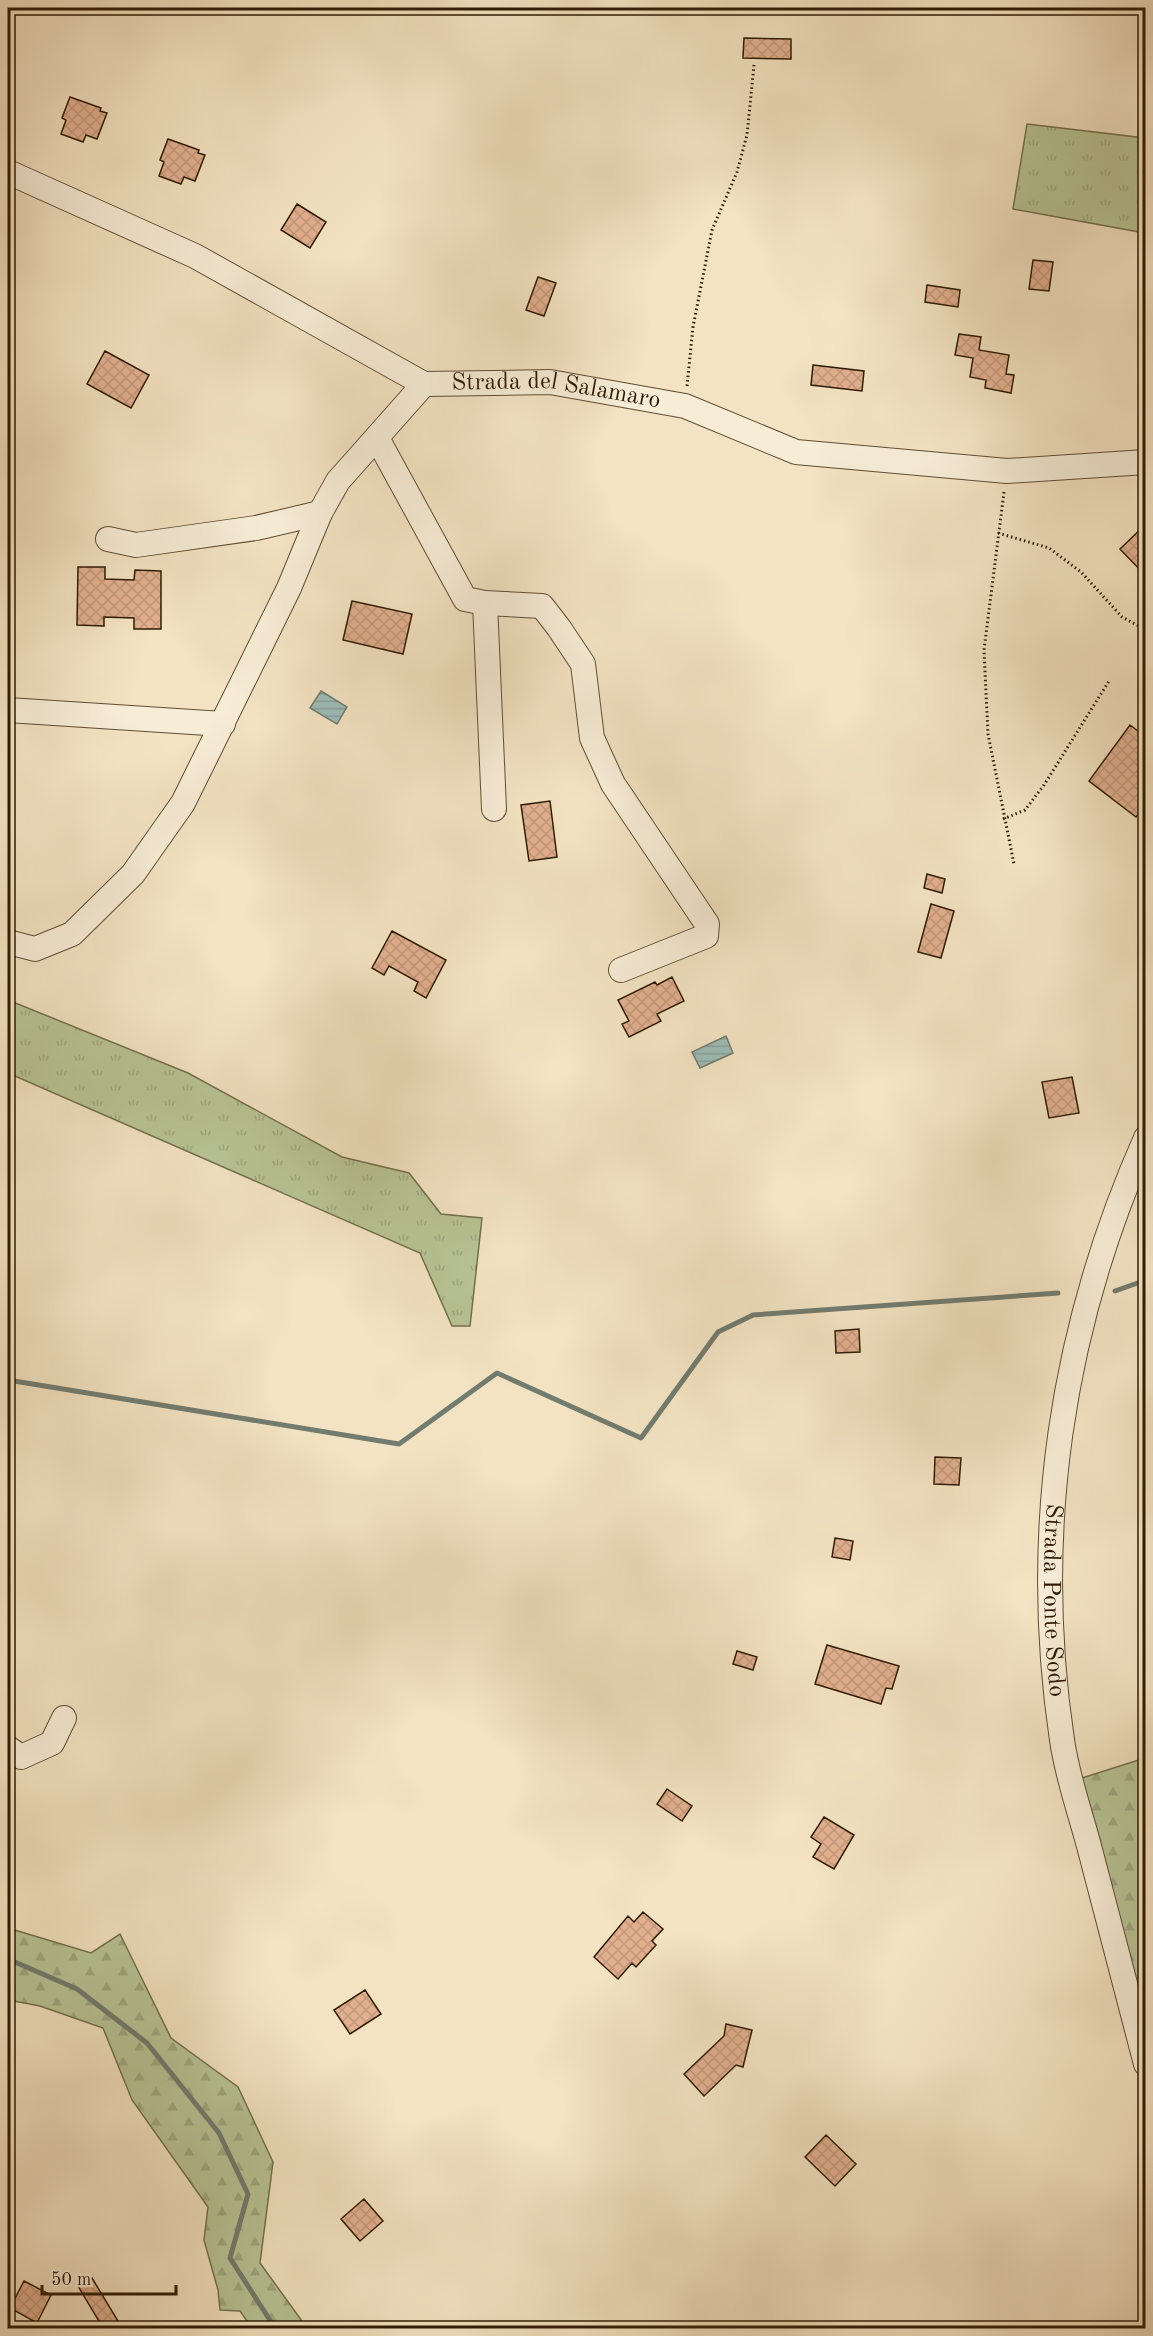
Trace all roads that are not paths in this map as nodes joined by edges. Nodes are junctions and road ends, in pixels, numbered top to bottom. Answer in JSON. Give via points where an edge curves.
{"nodes":[{"id":1,"x":8,"y":172,"type":"edge"},
{"id":2,"x":424,"y":384,"type":"junction"},
{"id":3,"x":377,"y":438,"type":"junction"},
{"id":4,"x":1146,"y":462,"type":"edge"},
{"id":5,"x":320,"y":513,"type":"junction"},
{"id":6,"x":108,"y":539,"type":"dead end"},
{"id":7,"x":485,"y":603,"type":"junction"},
{"id":8,"x":8,"y":710,"type":"edge"},
{"id":9,"x":223,"y":724,"type":"junction"},
{"id":10,"x":494,"y":809,"type":"dead end"},
{"id":11,"x":8,"y":942,"type":"edge"},
{"id":12,"x":621,"y":970,"type":"dead end"},
{"id":13,"x":1146,"y":1138,"type":"edge"},
{"id":14,"x":64,"y":1718,"type":"dead end"},
{"id":15,"x":8,"y":1748,"type":"edge"},
{"id":16,"x":1146,"y":2064,"type":"edge"}],
"edges":[{"from":1,"to":2,"type":"street","name":"Strada del Salamaro","via":[[195,256]]},
{"from":2,"to":3,"type":"street"},
{"from":2,"to":4,"type":"street","name":"Strada del Salamaro","via":[[550,382],[685,406],[796,452],[1007,471]]},
{"from":3,"to":5,"type":"street","via":[[339,481]]},
{"from":3,"to":7,"type":"street","via":[[465,598]]},
{"from":5,"to":6,"type":"street","via":[[256,528],[136,544]]},
{"from":5,"to":9,"type":"street","via":[[289,588]]},
{"from":7,"to":10,"type":"street"},
{"from":7,"to":12,"type":"street","via":[[542,606],[584,664],[592,738],[613,784],[707,924],[706,936]]},
{"from":8,"to":9,"type":"street"},
{"from":9,"to":11,"type":"street","via":[[183,803],[125,881],[72,934],[35,949]]},
{"from":13,"to":16,"type":"street","name":"Strada Ponte Sodo","via":[[1121,1193],[1097,1264],[1068,1378],[1054,1476],[1050,1575],[1051,1643],[1062,1742]]},
{"from":14,"to":15,"type":"street","via":[[52,1743],[21,1756]]}]}
